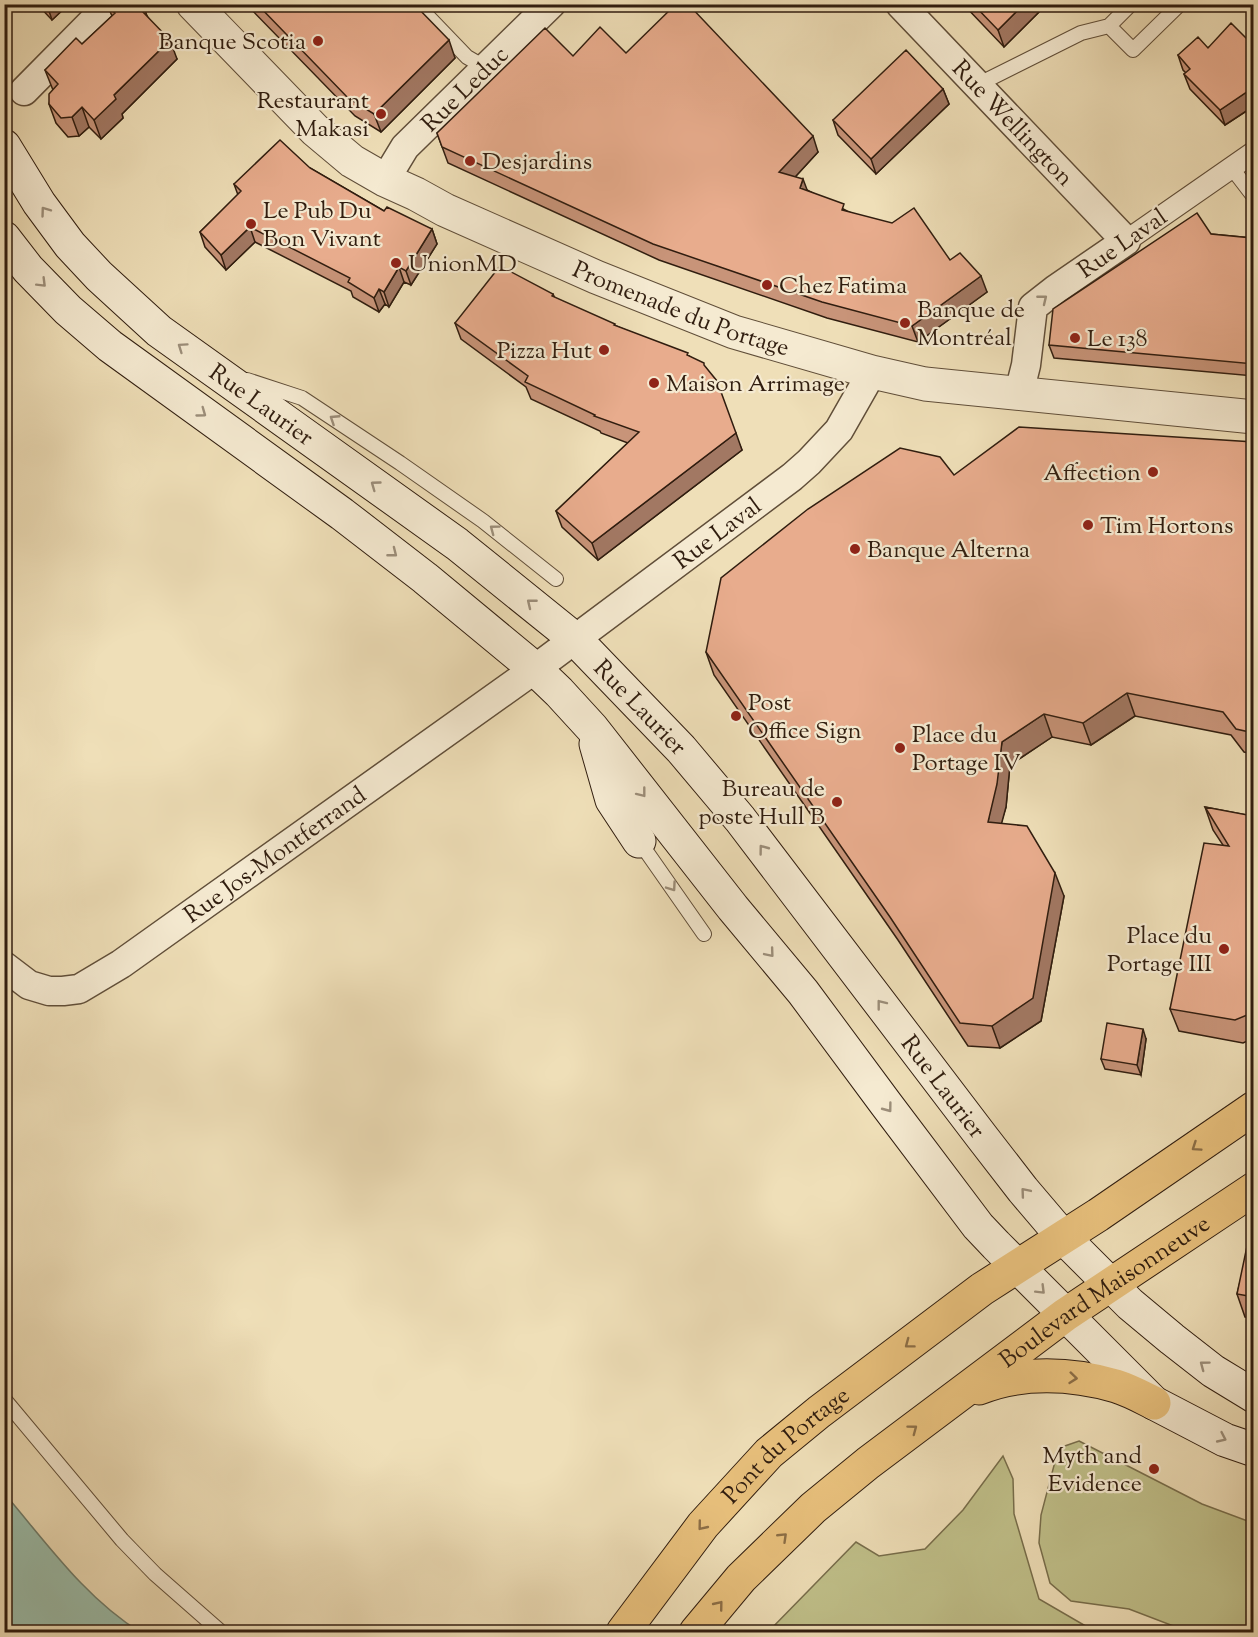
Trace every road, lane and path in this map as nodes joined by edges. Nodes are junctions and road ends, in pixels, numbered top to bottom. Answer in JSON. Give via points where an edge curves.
{"nodes":[{"id":1,"x":110,"y":4,"type":"edge"},
{"id":2,"x":193,"y":4,"type":"edge"},
{"id":3,"x":416,"y":4,"type":"edge"},
{"id":4,"x":551,"y":4,"type":"edge"},
{"id":5,"x":900,"y":4,"type":"edge"},
{"id":6,"x":1131,"y":4,"type":"edge"},
{"id":7,"x":1180,"y":4,"type":"edge"},
{"id":8,"x":1109,"y":26,"type":"junction"},
{"id":9,"x":486,"y":68,"type":"junction"},
{"id":10,"x":977,"y":85,"type":"junction"},
{"id":11,"x":24,"y":91,"type":"dead end"},
{"id":12,"x":4,"y":146,"type":"edge"},
{"id":13,"x":1254,"y":152,"type":"edge"},
{"id":14,"x":1231,"y":167,"type":"junction"},
{"id":15,"x":385,"y":180,"type":"junction"},
{"id":16,"x":1254,"y":197,"type":"edge"},
{"id":17,"x":4,"y":238,"type":"edge"},
{"id":18,"x":1126,"y":241,"type":"junction"},
{"id":19,"x":214,"y":369,"type":"junction"},
{"id":20,"x":872,"y":372,"type":"junction"},
{"id":21,"x":1019,"y":393,"type":"junction"},
{"id":22,"x":1254,"y":417,"type":"edge"},
{"id":23,"x":556,"y":579,"type":"dead end"},
{"id":24,"x":576,"y":640,"type":"junction"},
{"id":25,"x":536,"y":669,"type":"junction"},
{"id":26,"x":592,"y":728,"type":"junction"},
{"id":27,"x":639,"y":841,"type":"joint"},
{"id":28,"x":704,"y":934,"type":"dead end"},
{"id":29,"x":4,"y":966,"type":"edge"},
{"id":30,"x":1254,"y":1108,"type":"edge"},
{"id":31,"x":1254,"y":1189,"type":"edge"},
{"id":32,"x":1063,"y":1236,"type":"junction"},
{"id":33,"x":1016,"y":1266,"type":"junction"},
{"id":34,"x":1109,"y":1284,"type":"junction"},
{"id":35,"x":1065,"y":1315,"type":"junction"},
{"id":36,"x":1008,"y":1371,"type":"junction"},
{"id":37,"x":1254,"y":1396,"type":"edge"},
{"id":38,"x":4,"y":1399,"type":"edge"},
{"id":39,"x":1154,"y":1403,"type":"junction"},
{"id":40,"x":1254,"y":1450,"type":"edge"},
{"id":41,"x":221,"y":1632,"type":"edge"},
{"id":42,"x":623,"y":1632,"type":"edge"},
{"id":43,"x":696,"y":1632,"type":"edge"}],
"edges":[{"from":1,"to":11,"type":"street"},
{"from":2,"to":15,"type":"main road","name":"Promenade du Portage","via":[[315,130],[352,161]]},
{"from":3,"to":9,"type":"lane","via":[[466,57]]},
{"from":4,"to":9,"type":"street","name":"Rue Leduc"},
{"from":5,"to":10,"type":"street","name":"Rue Wellington"},
{"from":6,"to":8,"type":"lane"},
{"from":7,"to":8,"type":"lane","via":[[1133,50]]},
{"from":8,"to":10,"type":"lane","via":[[1081,33]]},
{"from":9,"to":15,"type":"street","name":"Rue Leduc","via":[[405,147]]},
{"from":10,"to":18,"type":"street","name":"Rue Wellington"},
{"from":19,"to":12,"type":"main road","name":"Rue Laurier","one_way":true,"via":[[159,331],[99,276],[39,203]]},
{"from":13,"to":14,"type":"street","name":"Rue Laval"},
{"from":14,"to":16,"type":"lane"},
{"from":14,"to":18,"type":"street","name":"Rue Laval"},
{"from":15,"to":20,"type":"main road","name":"Promenade du Portage","via":[[596,277],[734,332]]},
{"from":17,"to":25,"type":"main road","name":"Rue Laurier","one_way":true,"via":[[28,269],[110,346],[342,514]]},
{"from":21,"to":18,"type":"street","name":"Rue Laval","one_way":true,"via":[[1033,307]]},
{"from":23,"to":19,"type":"lane","one_way":true,"via":[[483,521],[302,398]]},
{"from":24,"to":19,"type":"main road","name":"Rue Laurier","one_way":true,"via":[[457,544]]},
{"from":20,"to":21,"type":"main road","name":"Promenade du Portage","via":[[939,386]]},
{"from":20,"to":24,"type":"street","name":"Rue Laval","via":[[839,430],[809,462]]},
{"from":21,"to":22,"type":"main road","name":"Promenade du Portage"},
{"from":24,"to":25,"type":"street","name":"Rue Laval"},
{"from":32,"to":24,"type":"main road","name":"Rue Laurier","one_way":true,"via":[[995,1155],[740,819],[681,750]]},
{"from":25,"to":26,"type":"main road","name":"Rue Laurier"},
{"from":25,"to":29,"type":"street","name":"Rue Jos-Montferrand","via":[[157,940],[79,989],[49,991],[29,985]]},
{"from":26,"to":27,"type":"main road","via":[[612,800]]},
{"from":26,"to":33,"type":"main road","name":"Rue Laurier","one_way":true,"via":[[803,992],[978,1226]]},
{"from":27,"to":28,"type":"lane","one_way":true},
{"from":30,"to":32,"type":"main road","one_way":true},
{"from":31,"to":34,"type":"main road","name":"Boulevard Maisonneuve"},
{"from":32,"to":33,"type":"main road"},
{"from":32,"to":34,"type":"main road","name":"Rue Laurier"},
{"from":33,"to":35,"type":"main road","name":"Rue Laurier","one_way":true},
{"from":33,"to":42,"type":"main road","name":"Pont du Portage","one_way":true,"via":[[769,1453],[703,1525]]},
{"from":34,"to":35,"type":"main road","name":"Boulevard Maisonneuve"},
{"from":37,"to":34,"type":"main road","name":"Rue Laurier","one_way":true,"via":[[1196,1358]]},
{"from":35,"to":36,"type":"main road","name":"Boulevard Maisonneuve"},
{"from":35,"to":39,"type":"main road","name":"Rue Laurier"},
{"from":36,"to":39,"type":"main road","one_way":true,"via":[[1092,1380]]},
{"from":43,"to":36,"type":"main road","name":"Boulevard Maisonneuve","one_way":true,"via":[[741,1578],[813,1508],[957,1396]]},
{"from":38,"to":41,"type":"lane","via":[[122,1540]]},
{"from":39,"to":40,"type":"main road","name":"Rue Laurier","one_way":true,"via":[[1225,1440]]}]}
